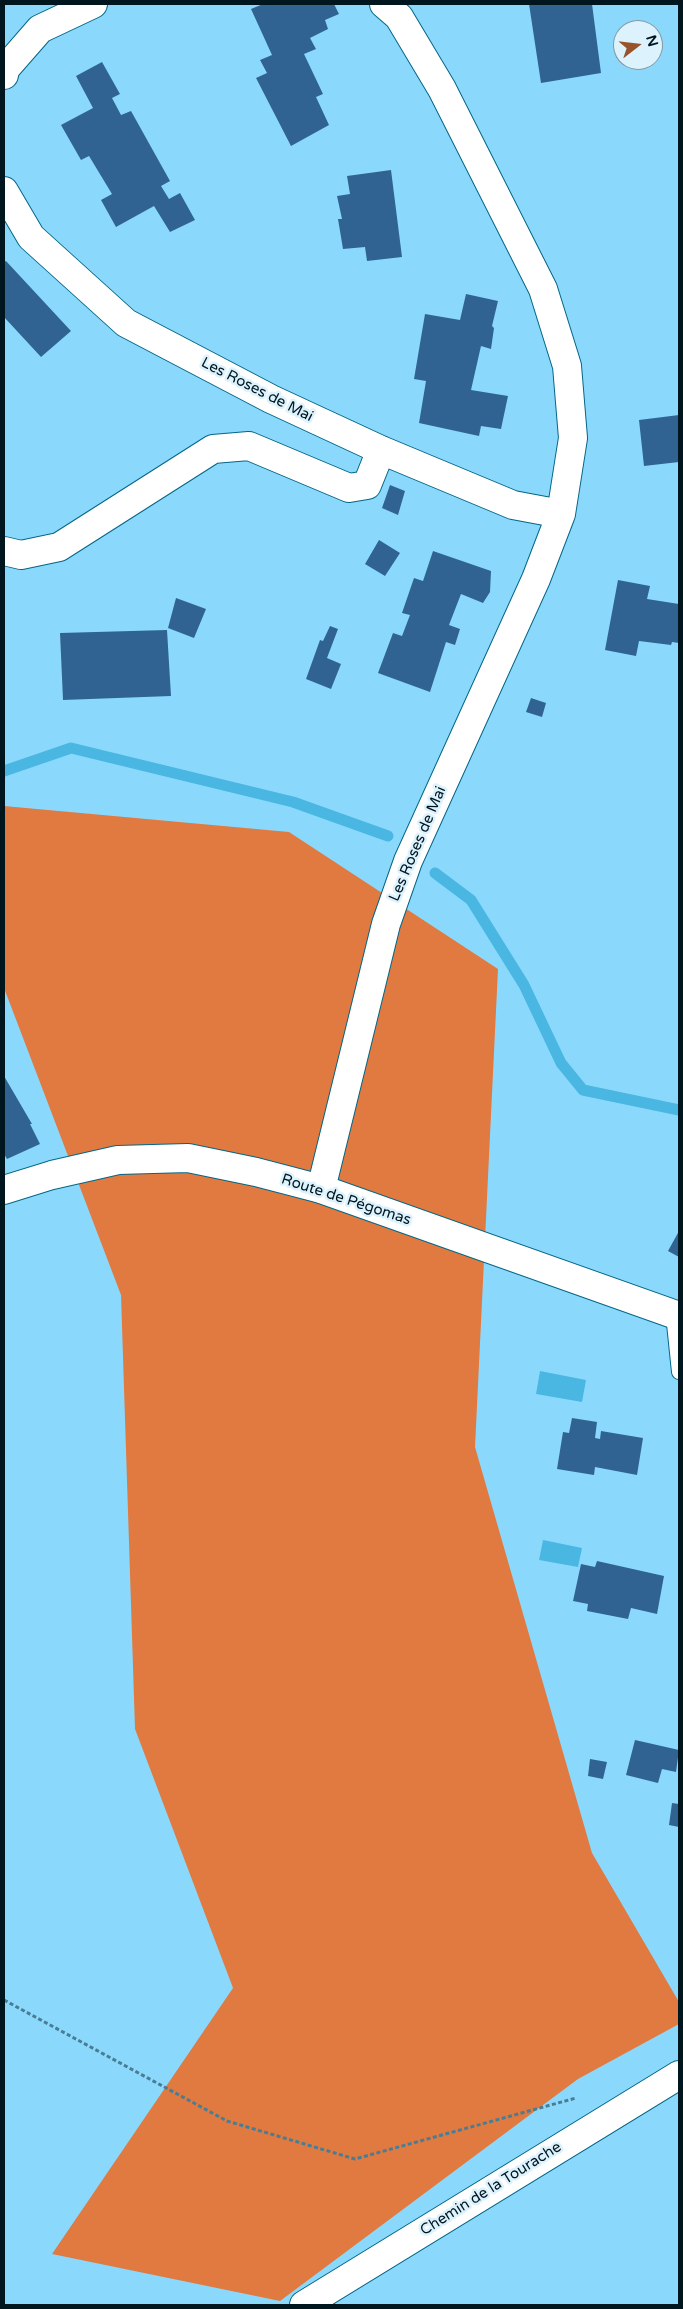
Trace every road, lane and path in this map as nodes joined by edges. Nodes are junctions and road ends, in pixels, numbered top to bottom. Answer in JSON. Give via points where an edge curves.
{"nodes":[{"id":1,"x":93,"y":4,"type":"edge"},
{"id":2,"x":384,"y":4,"type":"edge"},
{"id":3,"x":4,"y":71,"type":"edge"},
{"id":4,"x":4,"y":191,"type":"edge"},
{"id":5,"x":381,"y":450,"type":"junction"},
{"id":6,"x":560,"y":514,"type":"junction"},
{"id":7,"x":4,"y":551,"type":"edge"},
{"id":8,"x":321,"y":1189,"type":"junction"},
{"id":9,"x":4,"y":1190,"type":"edge"},
{"id":10,"x":676,"y":1315,"type":"edge"},
{"id":11,"x":679,"y":1372,"type":"edge"},
{"id":12,"x":4,"y":2000,"type":"edge"},
{"id":13,"x":679,"y":2074,"type":"edge"},
{"id":14,"x":581,"y":2096,"type":"dead end"},
{"id":15,"x":304,"y":2305,"type":"edge"}],
"edges":[{"from":1,"to":3,"type":"street","via":[[40,29]]},
{"from":2,"to":6,"type":"street","name":"Les Roses de Mai","via":[[399,16],[442,89],[543,289],[567,366],[573,438]]},
{"from":4,"to":5,"type":"street","name":"Les Roses de Mai","via":[[32,237],[126,323],[271,399]]},
{"from":5,"to":6,"type":"street","name":"Les Roses de Mai","via":[[513,505]]},
{"from":5,"to":7,"type":"street","via":[[367,485],[349,488],[249,446],[213,449],[59,547],[21,555]]},
{"from":6,"to":8,"type":"street","name":"Les Roses de Mai","via":[[536,579],[408,861],[386,924]]},
{"from":8,"to":9,"type":"street","name":"Route de Pégomas","via":[[188,1158],[118,1160]]},
{"from":8,"to":10,"type":"street","name":"Route de Pégomas"},
{"from":10,"to":11,"type":"lane"},
{"from":12,"to":14,"type":"path","via":[[227,2121],[355,2159]]},
{"from":13,"to":15,"type":"street","name":"Chemin de la Tourache"}]}
